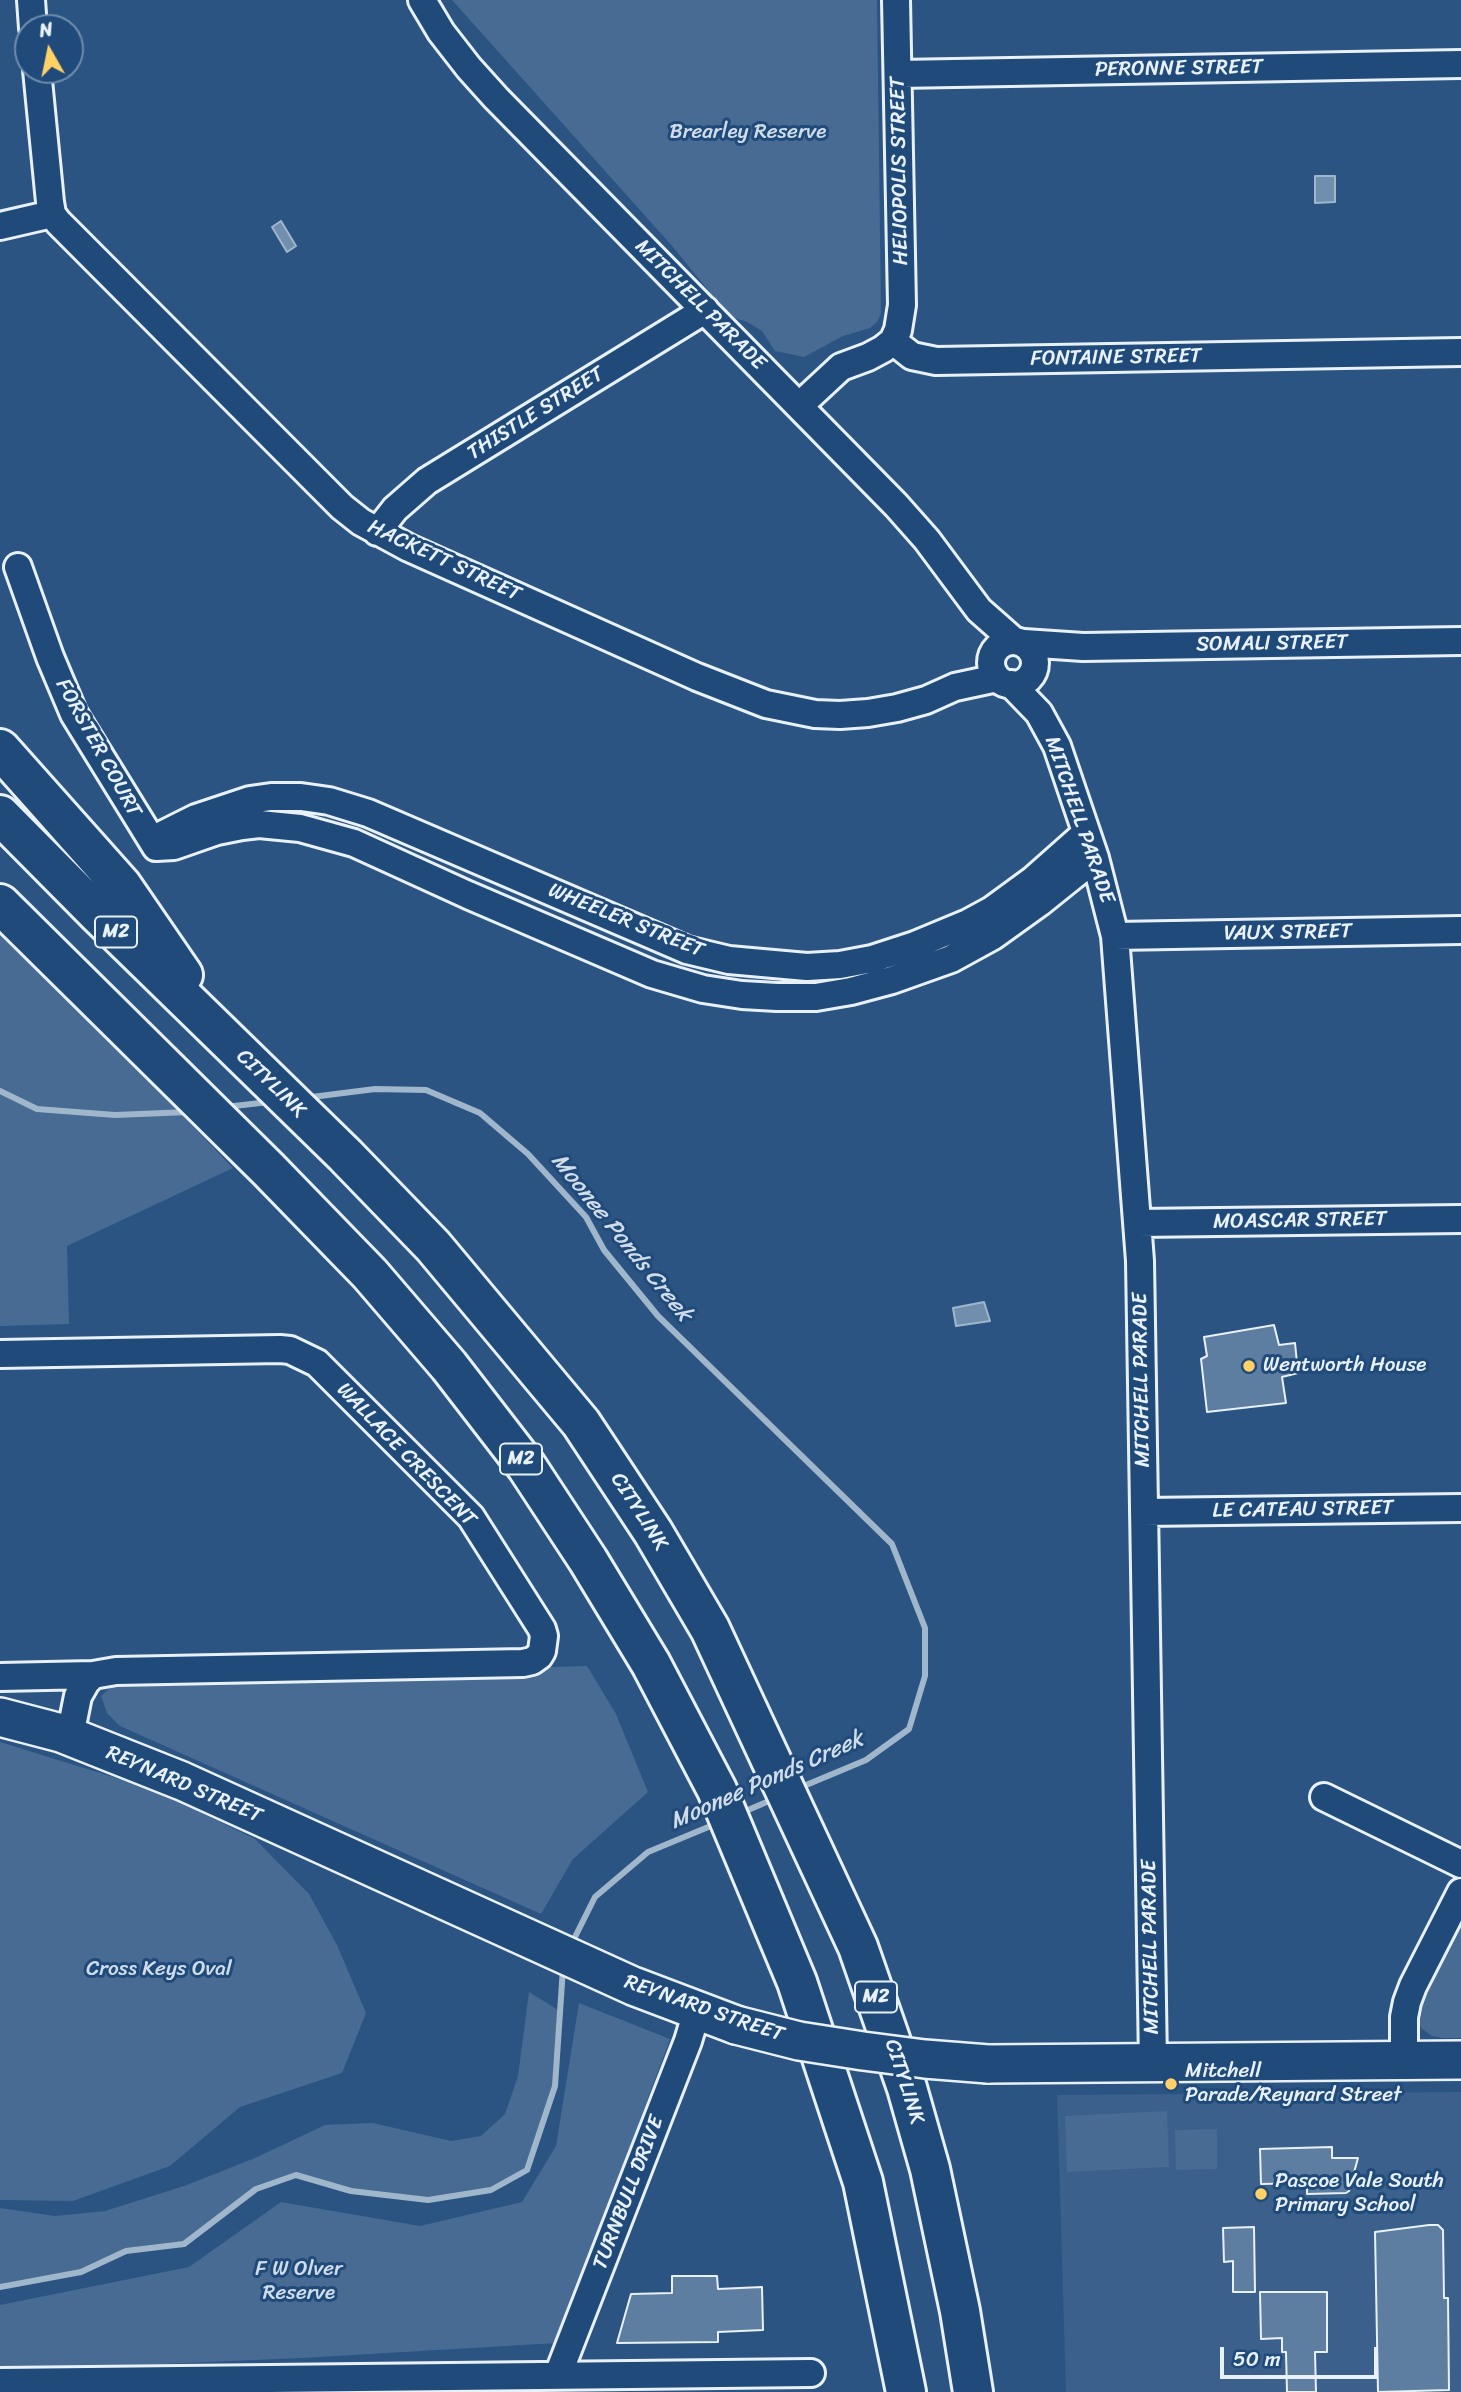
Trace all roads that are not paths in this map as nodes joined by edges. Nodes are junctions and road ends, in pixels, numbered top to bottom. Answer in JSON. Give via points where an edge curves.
{"nodes":[{"id":1,"x":422,"y":0,"type":"edge"},
{"id":2,"x":896,"y":0,"type":"edge"},
{"id":3,"x":1461,"y":64,"type":"edge"},
{"id":4,"x":898,"y":74,"type":"junction"},
{"id":5,"x":38,"y":84,"type":"edge"},
{"id":6,"x":52,"y":214,"type":"junction"},
{"id":7,"x":0,"y":226,"type":"edge"},
{"id":8,"x":705,"y":310,"type":"junction"},
{"id":9,"x":893,"y":341,"type":"junction"},
{"id":10,"x":1461,"y":352,"type":"edge"},
{"id":11,"x":799,"y":406,"type":"junction"},
{"id":12,"x":377,"y":533,"type":"junction"},
{"id":13,"x":18,"y":567,"type":"dead end"},
{"id":14,"x":1461,"y":641,"type":"edge"},
{"id":15,"x":1012,"y":662,"type":"junction"},
{"id":16,"x":0,"y":750,"type":"edge"},
{"id":17,"x":0,"y":815,"type":"edge"},
{"id":18,"x":1086,"y":832,"type":"junction"},
{"id":19,"x":154,"y":844,"type":"junction"},
{"id":20,"x":1095,"y":858,"type":"junction"},
{"id":21,"x":0,"y":904,"type":"edge"},
{"id":22,"x":1461,"y":930,"type":"edge"},
{"id":23,"x":1115,"y":936,"type":"junction"},
{"id":24,"x":234,"y":1048,"type":"junction"},
{"id":25,"x":1461,"y":1219,"type":"edge"},
{"id":26,"x":1138,"y":1223,"type":"junction"},
{"id":27,"x":0,"y":1354,"type":"edge"},
{"id":28,"x":1461,"y":1508,"type":"edge"},
{"id":29,"x":1144,"y":1512,"type":"junction"},
{"id":30,"x":93,"y":1675,"type":"junction"},
{"id":31,"x":0,"y":1677,"type":"edge"},
{"id":32,"x":0,"y":1717,"type":"edge"},
{"id":33,"x":70,"y":1737,"type":"junction"},
{"id":34,"x":1324,"y":1797,"type":"dead end"},
{"id":35,"x":1461,"y":1864,"type":"edge"},
{"id":36,"x":1461,"y":1892,"type":"edge"},
{"id":37,"x":696,"y":2011,"type":"junction"},
{"id":38,"x":1404,"y":2060,"type":"junction"},
{"id":39,"x":1461,"y":2060,"type":"edge"},
{"id":40,"x":1153,"y":2063,"type":"junction"},
{"id":41,"x":811,"y":2373,"type":"dead end"},
{"id":42,"x":558,"y":2375,"type":"junction"},
{"id":43,"x":0,"y":2382,"type":"edge"},
{"id":44,"x":305,"y":2385,"type":"edge"},
{"id":45,"x":906,"y":2392,"type":"edge"},
{"id":46,"x":973,"y":2392,"type":"edge"}],
"edges":[{"from":1,"to":8,"type":"street","name":"MITCHELL PARADE","via":[[448,41],[496,98]]},
{"from":2,"to":4,"type":"street","name":"HELIOPOLIS STREET"},
{"from":3,"to":4,"type":"street","name":"PERONNE STREET"},
{"from":4,"to":9,"type":"street","name":"HELIOPOLIS STREET","via":[[902,305]]},
{"from":5,"to":6,"type":"street"},
{"from":6,"to":7,"type":"street"},
{"from":6,"to":12,"type":"street","name":"HACKETT STREET","via":[[342,507]]},
{"from":8,"to":11,"type":"street","name":"MITCHELL PARADE"},
{"from":8,"to":12,"type":"street","name":"THISTLE STREET","via":[[427,481],[395,509]]},
{"from":9,"to":10,"type":"street","name":"FONTAINE STREET","via":[[912,356],[936,361]]},
{"from":9,"to":11,"type":"street","via":[[868,358],[841,367]]},
{"from":11,"to":15,"type":"street","name":"MITCHELL PARADE","via":[[927,540]]},
{"from":12,"to":15,"type":"street","name":"HACKETT STREET","via":[[697,677],[766,704],[815,714],[897,708]]},
{"from":13,"to":19,"type":"street","name":"FORSTER COURT","via":[[74,714]]},
{"from":14,"to":15,"type":"street","name":"SOMALI STREET","via":[[1083,647]]},
{"from":15,"to":18,"type":"street","name":"MITCHELL PARADE","via":[[1057,746]]},
{"from":16,"to":24,"type":"highway","via":[[122,886]]},
{"from":17,"to":24,"type":"highway","name":"CITYLINK","number":"M2"},
{"from":18,"to":19,"type":"street","name":"WHEELER STREET","via":[[1033,880],[968,923],[872,959],[807,967],[729,960],[687,950],[368,813],[329,801],[301,797],[250,800],[196,818]]},
{"from":18,"to":20,"type":"street","name":"MITCHELL PARADE"},
{"from":19,"to":20,"type":"street","name":"WHEELER STREET","via":[[174,846],[242,826],[309,830],[354,843],[652,974],[704,989],[777,998],[851,991],[951,959],[1039,904]]},
{"from":20,"to":23,"type":"street","name":"MITCHELL PARADE"},
{"from":21,"to":45,"type":"highway","number":"M2","via":[[370,1274],[527,1467],[588,1560],[651,1664],[717,1790],[797,1982],[863,2182]]},
{"from":22,"to":23,"type":"street","name":"VAUX STREET"},
{"from":23,"to":26,"type":"street","name":"MITCHELL PARADE"},
{"from":24,"to":46,"type":"highway","name":"CITYLINK","number":"M2","via":[[433,1246],[581,1423],[710,1629],[858,1947],[907,2088],[930,2169]]},
{"from":25,"to":26,"type":"street","name":"MOASCAR STREET"},
{"from":26,"to":29,"type":"street","name":"MITCHELL PARADE"},
{"from":27,"to":30,"type":"street","name":"WALLACE CRESCENT","via":[[280,1349],[317,1363],[471,1517],[544,1636],[539,1657],[523,1663]]},
{"from":28,"to":29,"type":"street","name":"LE CATEAU STREET"},
{"from":29,"to":40,"type":"street","name":"MITCHELL PARADE"},
{"from":30,"to":31,"type":"street","name":"WALLACE CRESCENT"},
{"from":30,"to":33,"type":"street","via":[[78,1696]]},
{"from":32,"to":33,"type":"street","name":"REYNARD STREET"},
{"from":33,"to":37,"type":"street","name":"REYNARD STREET","via":[[182,1781],[509,1932]]},
{"from":34,"to":35,"type":"street"},
{"from":36,"to":38,"type":"street","via":[[1413,1986],[1404,2017]]},
{"from":37,"to":40,"type":"street","name":"REYNARD STREET","bridge":true,"via":[[799,2041],[925,2059],[988,2064]]},
{"from":37,"to":42,"type":"street","name":"TURNBULL DRIVE"},
{"from":38,"to":39,"type":"street","name":"REYNARD STREET"},
{"from":38,"to":40,"type":"street","name":"REYNARD STREET"},
{"from":41,"to":42,"type":"street"},
{"from":42,"to":44,"type":"street"},
{"from":43,"to":44,"type":"street"}]}
